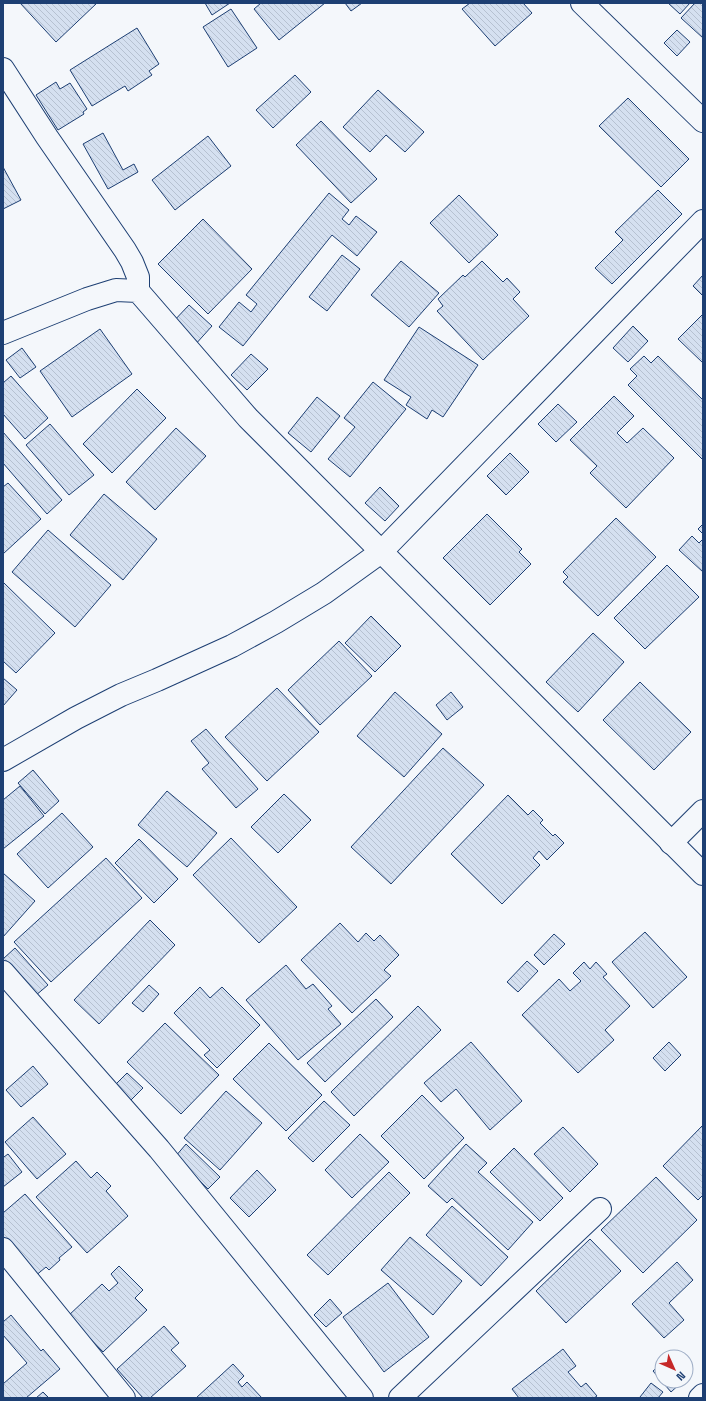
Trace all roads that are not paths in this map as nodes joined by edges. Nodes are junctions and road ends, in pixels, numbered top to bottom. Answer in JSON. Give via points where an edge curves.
{"nodes":[{"id":1,"x":582,"y":3,"type":"edge"},
{"id":2,"x":3,"y":69,"type":"edge"},
{"id":3,"x":703,"y":121,"type":"edge"},
{"id":4,"x":703,"y":221,"type":"edge"},
{"id":5,"x":138,"y":291,"type":"junction"},
{"id":6,"x":3,"y":333,"type":"edge"},
{"id":7,"x":381,"y":552,"type":"junction"},
{"id":8,"x":3,"y":760,"type":"edge"},
{"id":9,"x":703,"y":811,"type":"edge"},
{"id":10,"x":671,"y":843,"type":"junction"},
{"id":11,"x":703,"y":874,"type":"edge"},
{"id":12,"x":3,"y":972,"type":"edge"},
{"id":13,"x":600,"y":1209,"type":"dead end"},
{"id":14,"x":3,"y":1249,"type":"edge"},
{"id":15,"x":703,"y":1395,"type":"edge"},
{"id":16,"x":124,"y":1398,"type":"edge"},
{"id":17,"x":362,"y":1398,"type":"edge"},
{"id":18,"x":400,"y":1398,"type":"edge"},
{"id":19,"x":700,"y":1398,"type":"edge"}],
"edges":[{"from":1,"to":3,"type":"street"},
{"from":2,"to":5,"type":"street","via":[[126,250],[138,277]]},
{"from":4,"to":7,"type":"street"},
{"from":5,"to":6,"type":"street","via":[[116,290],[87,299]]},
{"from":5,"to":7,"type":"street","via":[[248,418]]},
{"from":7,"to":8,"type":"street","via":[[324,593],[276,622],[232,646],[121,695]]},
{"from":7,"to":10,"type":"street"},
{"from":9,"to":10,"type":"street"},
{"from":10,"to":11,"type":"street"},
{"from":12,"to":17,"type":"street","via":[[159,1149]]},
{"from":13,"to":18,"type":"street"},
{"from":14,"to":16,"type":"street"},
{"from":15,"to":19,"type":"street"}]}
